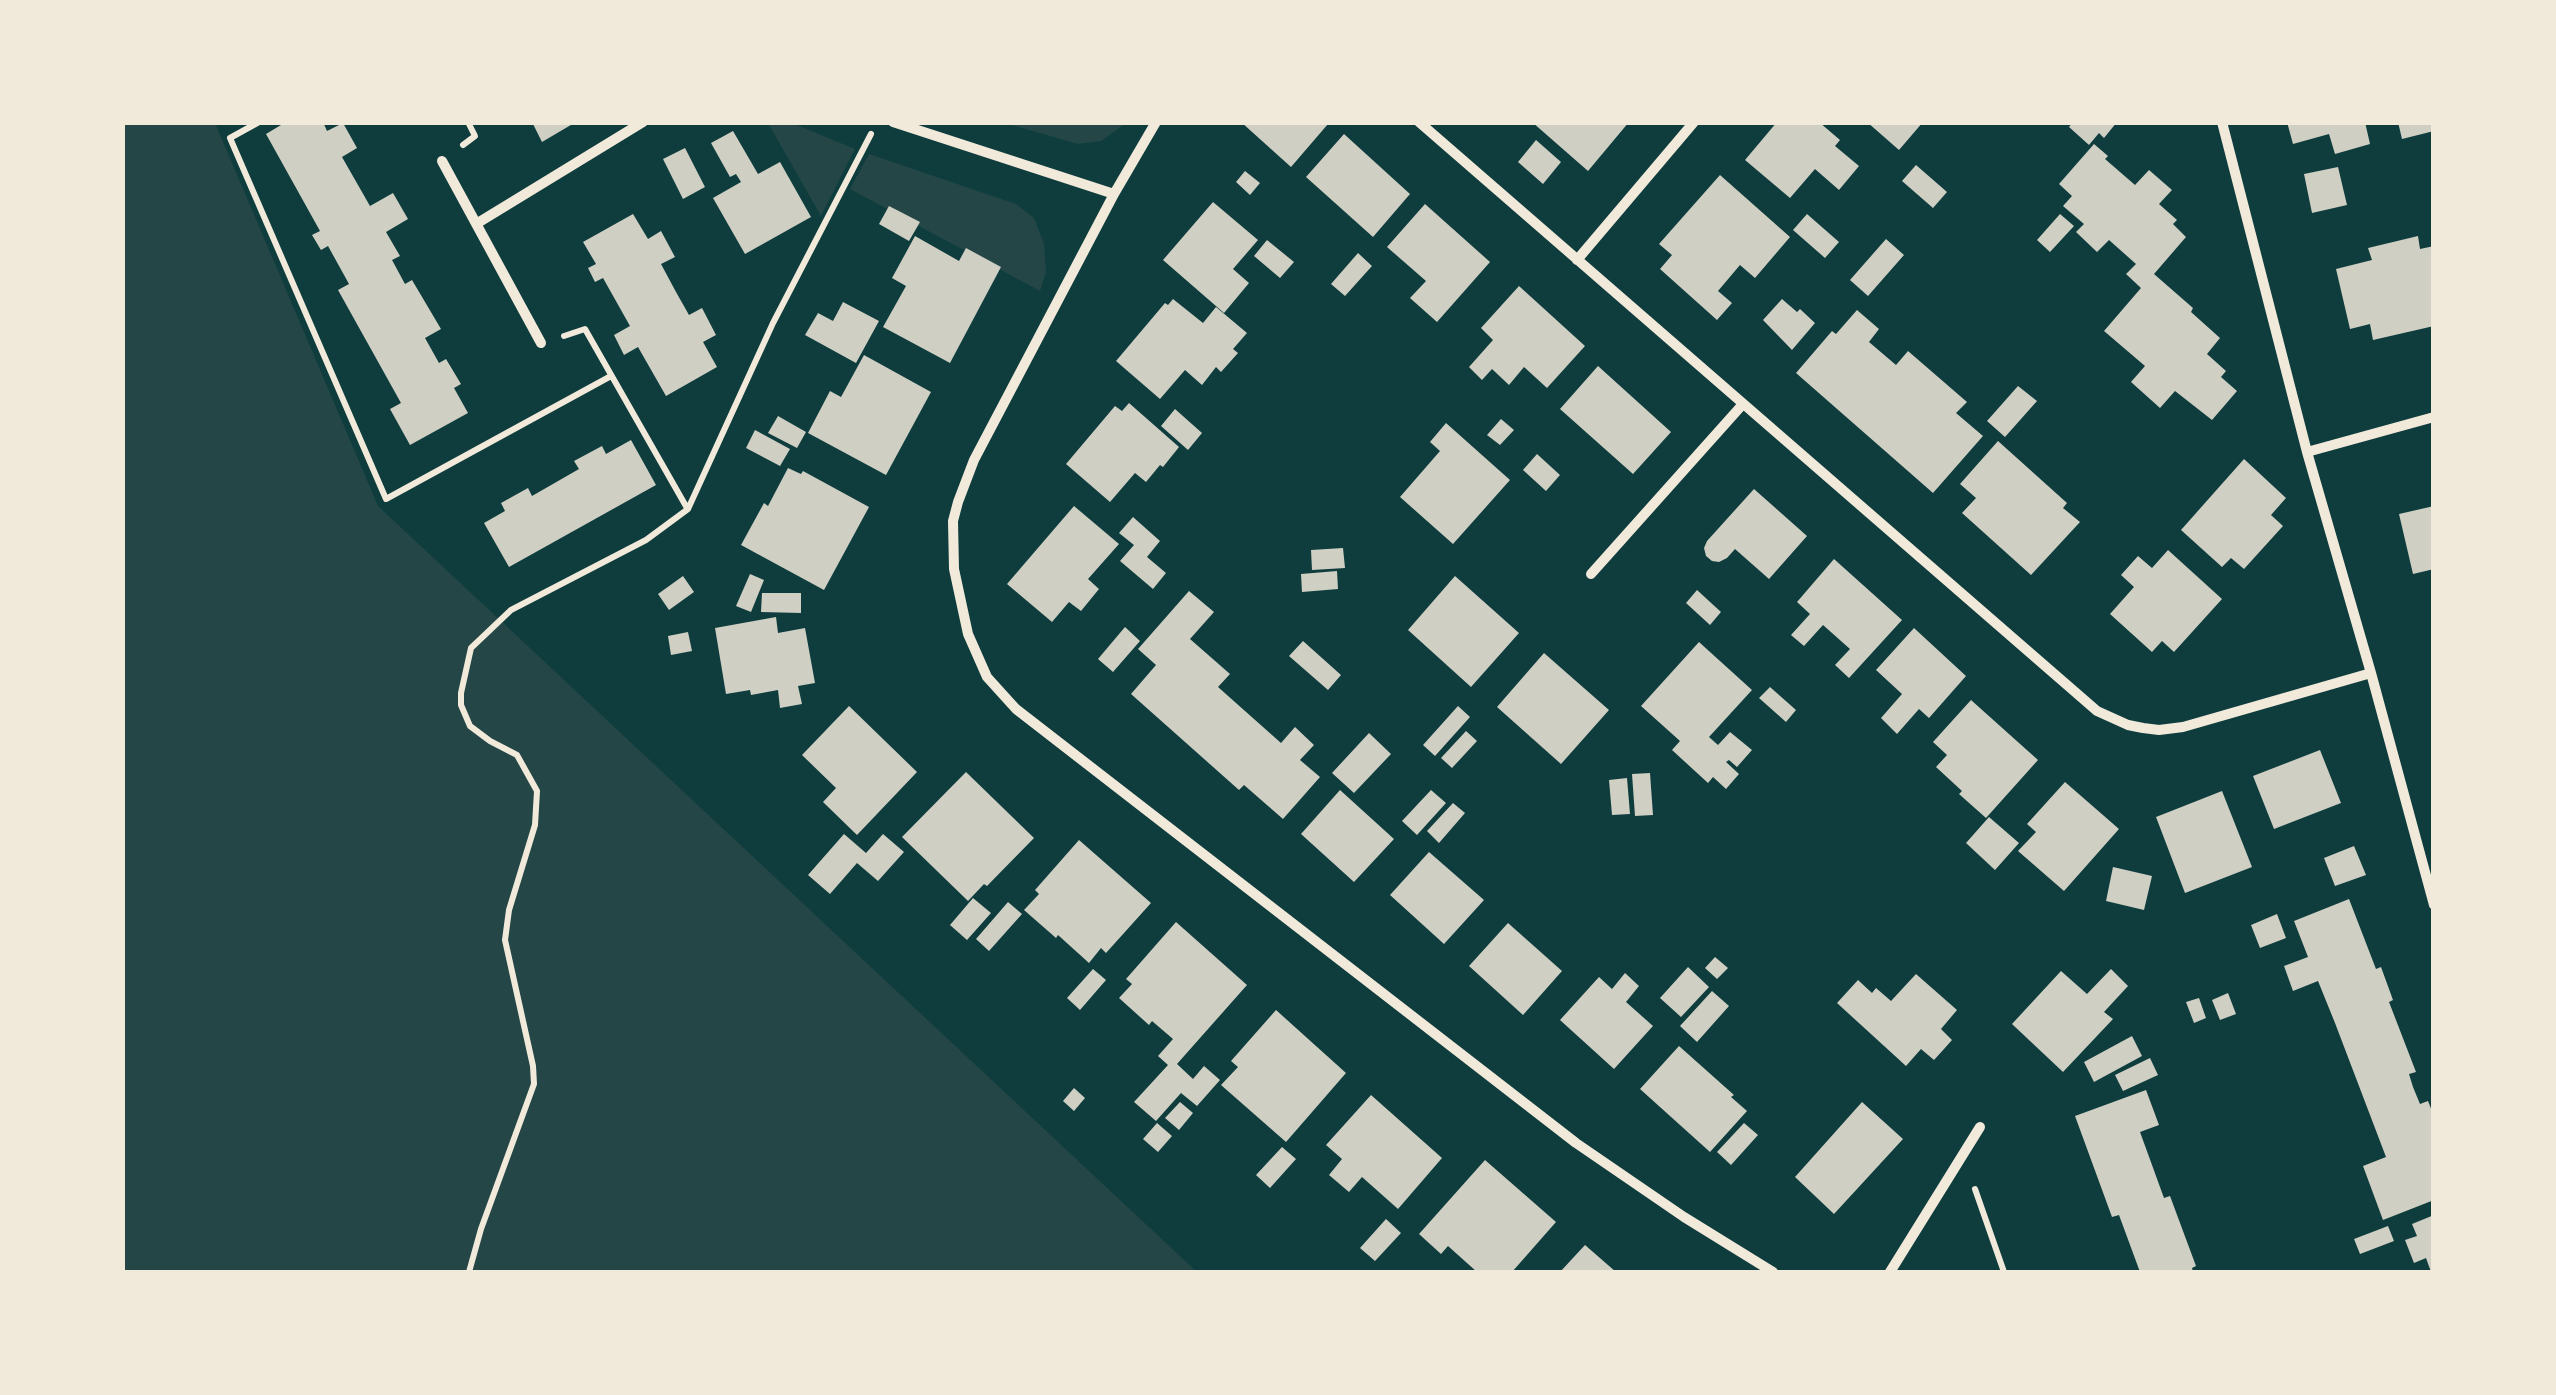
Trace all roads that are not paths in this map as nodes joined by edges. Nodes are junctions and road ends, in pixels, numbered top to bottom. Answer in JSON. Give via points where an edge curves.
{"nodes":[{"id":1,"x":644,"y":122,"type":"edge"},
{"id":2,"x":893,"y":122,"type":"edge"},
{"id":3,"x":1156,"y":122,"type":"edge"},
{"id":4,"x":1419,"y":122,"type":"edge"},
{"id":5,"x":1694,"y":122,"type":"edge"},
{"id":6,"x":2222,"y":122,"type":"edge"},
{"id":7,"x":442,"y":161,"type":"dead end"},
{"id":8,"x":1114,"y":194,"type":"junction"},
{"id":9,"x":476,"y":224,"type":"junction"},
{"id":10,"x":1577,"y":260,"type":"junction"},
{"id":11,"x":541,"y":343,"type":"road end"},
{"id":12,"x":1743,"y":404,"type":"junction"},
{"id":13,"x":2434,"y":417,"type":"edge"},
{"id":14,"x":2307,"y":452,"type":"junction"},
{"id":15,"x":1592,"y":574,"type":"dead end"},
{"id":16,"x":2371,"y":673,"type":"junction"},
{"id":17,"x":2433,"y":902,"type":"edge"},
{"id":18,"x":1980,"y":1128,"type":"dead end"},
{"id":19,"x":1772,"y":1272,"type":"edge"},
{"id":20,"x":1890,"y":1272,"type":"edge"}],
"edges":[{"from":1,"to":9,"type":"street"},
{"from":2,"to":8,"type":"street"},
{"from":3,"to":8,"type":"street"},
{"from":4,"to":10,"type":"street"},
{"from":5,"to":10,"type":"street"},
{"from":6,"to":14,"type":"street"},
{"from":7,"to":9,"type":"street"},
{"from":8,"to":19,"type":"street","via":[[974,460],[953,521],[954,569],[968,634],[987,677],[1016,709],[1576,1143]]},
{"from":9,"to":11,"type":"street"},
{"from":10,"to":12,"type":"street"},
{"from":12,"to":15,"type":"street"},
{"from":12,"to":16,"type":"street","via":[[2112,719],[2159,730],[2183,727]]},
{"from":13,"to":14,"type":"street"},
{"from":14,"to":16,"type":"street"},
{"from":16,"to":17,"type":"street"},
{"from":18,"to":20,"type":"street"}]}
